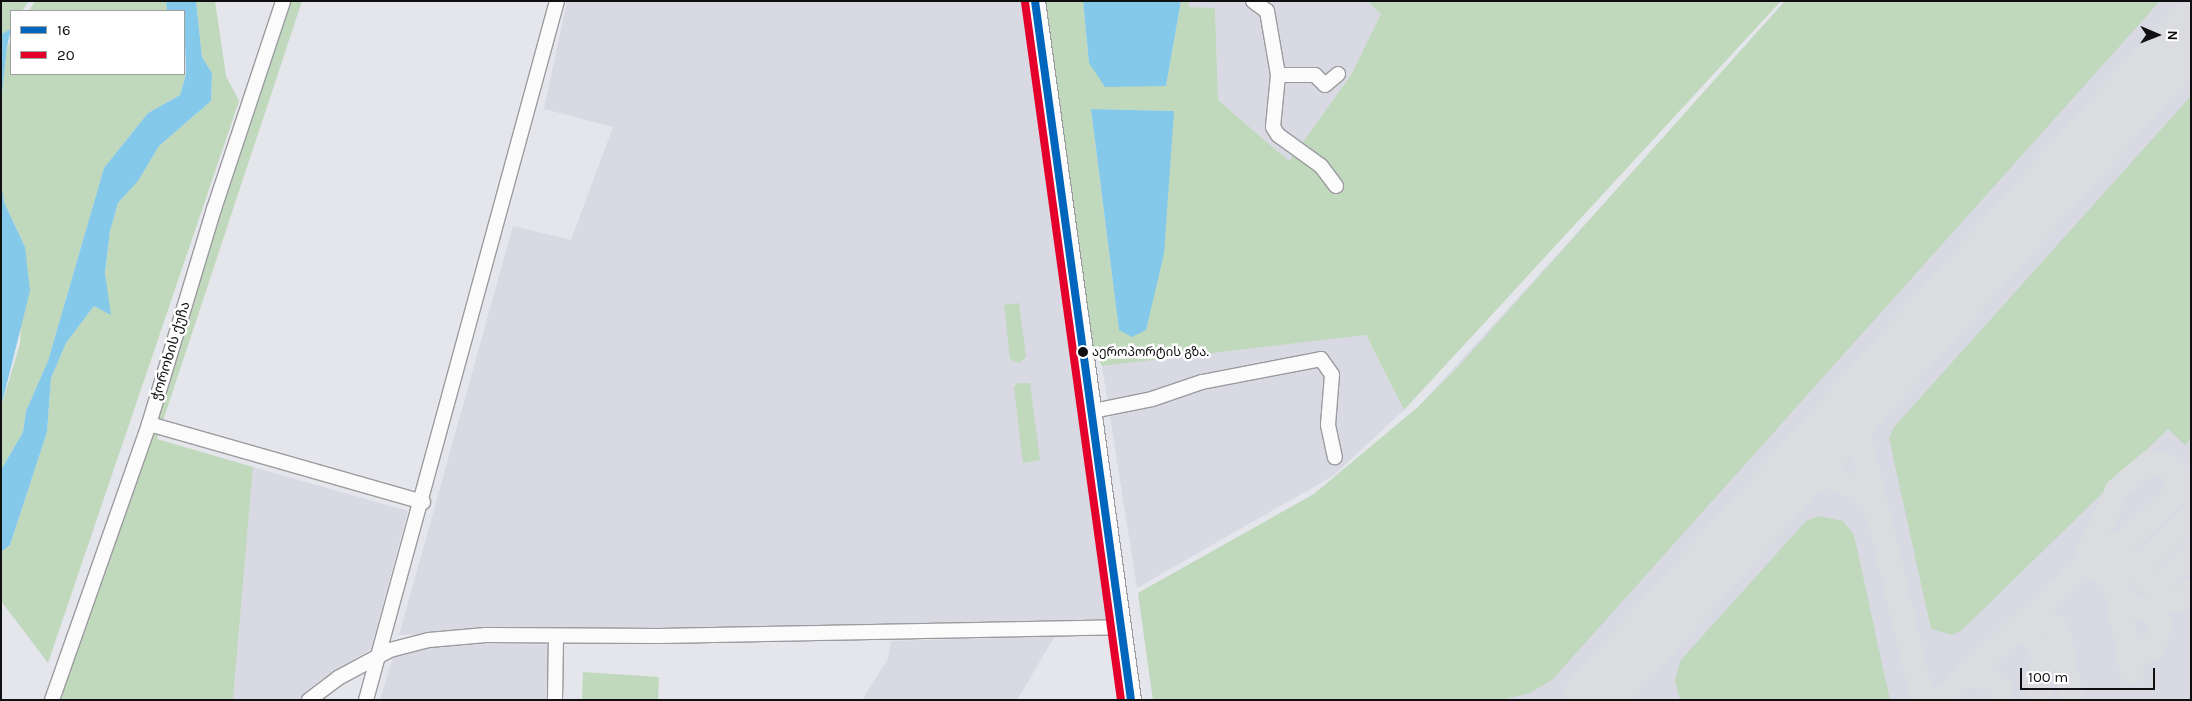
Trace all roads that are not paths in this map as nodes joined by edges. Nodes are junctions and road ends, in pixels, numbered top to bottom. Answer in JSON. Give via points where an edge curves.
{"nodes":[{"id":1,"x":283,"y":1,"type":"edge"},
{"id":2,"x":558,"y":1,"type":"edge"},
{"id":3,"x":1035,"y":1,"type":"edge"},
{"id":4,"x":1253,"y":1,"type":"edge"},
{"id":5,"x":1338,"y":74,"type":"dead end"},
{"id":6,"x":1278,"y":75,"type":"junction"},
{"id":7,"x":1336,"y":186,"type":"dead end"},
{"id":8,"x":1093,"y":411,"type":"junction"},
{"id":9,"x":148,"y":424,"type":"junction"},
{"id":10,"x":1335,"y":457,"type":"dead end"},
{"id":11,"x":423,"y":502,"type":"junction"},
{"id":12,"x":1122,"y":627,"type":"junction"},
{"id":13,"x":556,"y":637,"type":"junction"},
{"id":14,"x":378,"y":656,"type":"junction"},
{"id":15,"x":52,"y":700,"type":"edge"},
{"id":16,"x":309,"y":700,"type":"edge"},
{"id":17,"x":366,"y":700,"type":"edge"},
{"id":18,"x":555,"y":700,"type":"edge"},
{"id":19,"x":1131,"y":700,"type":"edge"}],
"edges":[{"from":1,"to":9,"type":"street","name":"ჭოროხის ქუჩა"},
{"from":2,"to":11,"type":"street"},
{"from":3,"to":8,"type":"highway"},
{"from":4,"to":6,"type":"street","via":[[1267,11]]},
{"from":5,"to":6,"type":"street","via":[[1325,85],[1315,75]]},
{"from":6,"to":7,"type":"street","via":[[1273,127],[1278,135],[1321,166]]},
{"from":8,"to":10,"type":"street","via":[[1152,399],[1202,382],[1321,359],[1332,375],[1328,425]]},
{"from":8,"to":12,"type":"highway"},
{"from":9,"to":11,"type":"street"},
{"from":9,"to":15,"type":"street","name":"ჭოროხის ქუჩა"},
{"from":11,"to":14,"type":"street"},
{"from":12,"to":13,"type":"street"},
{"from":12,"to":19,"type":"highway"},
{"from":13,"to":14,"type":"street","via":[[486,635],[429,640]]},
{"from":13,"to":18,"type":"street"},
{"from":14,"to":16,"type":"street","via":[[338,678]]},
{"from":14,"to":17,"type":"street"}]}
